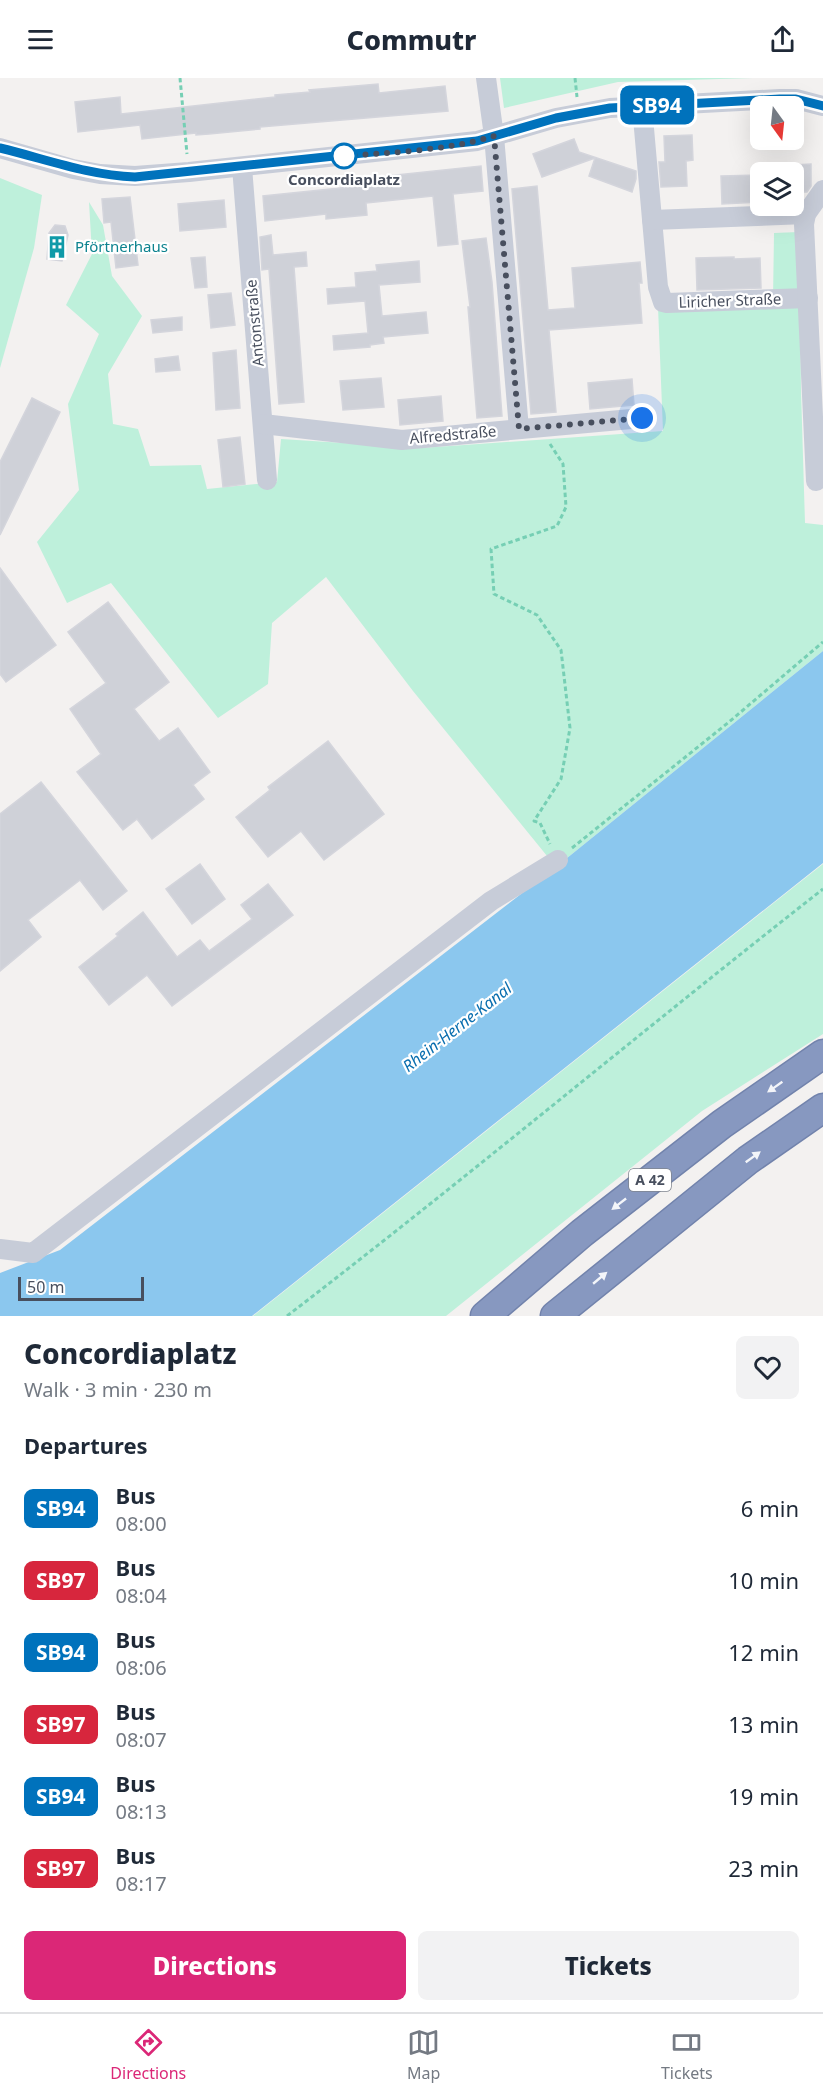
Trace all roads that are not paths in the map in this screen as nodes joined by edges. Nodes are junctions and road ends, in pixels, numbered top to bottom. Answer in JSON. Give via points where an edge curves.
{"nodes":[{"id":1,"x":486,"y":78,"type":"edge"},
{"id":2,"x":642,"y":106,"type":"junction"},
{"id":3,"x":823,"y":106,"type":"edge"},
{"id":4,"x":494,"y":136,"type":"junction"},
{"id":5,"x":0,"y":148,"type":"edge"},
{"id":6,"x":242,"y":167,"type":"junction"},
{"id":7,"x":823,"y":190,"type":"edge"},
{"id":8,"x":806,"y":214,"type":"junction"},
{"id":9,"x":652,"y":220,"type":"junction"},
{"id":10,"x":808,"y":298,"type":"junction"},
{"id":11,"x":642,"y":418,"type":"dead end"},
{"id":12,"x":263,"y":424,"type":"junction"},
{"id":13,"x":519,"y":429,"type":"junction"},
{"id":14,"x":267,"y":480,"type":"dead end"},
{"id":15,"x":816,"y":482,"type":"dead end"},
{"id":16,"x":558,"y":860,"type":"road end"},
{"id":17,"x":823,"y":1054,"type":"edge"},
{"id":18,"x":823,"y":1108,"type":"edge"},
{"id":19,"x":0,"y":1249,"type":"edge"},
{"id":20,"x":485,"y":1316,"type":"edge"},
{"id":21,"x":555,"y":1316,"type":"edge"}],
"edges":[{"from":1,"to":4,"type":"street"},
{"from":2,"to":3,"type":"street","via":[[796,99]]},
{"from":2,"to":4,"type":"street","via":[[556,118]]},
{"from":2,"to":9,"type":"street","name":"Liricher Straße"},
{"from":4,"to":6,"type":"street","via":[[457,144]]},
{"from":4,"to":13,"type":"street"},
{"from":5,"to":6,"type":"street","via":[[73,169],[135,177]]},
{"from":6,"to":12,"type":"street","name":"Antonstraße"},
{"from":7,"to":8,"type":"street"},
{"from":8,"to":9,"type":"street"},
{"from":8,"to":10,"type":"street"},
{"from":9,"to":10,"type":"street","name":"Liricher Straße","via":[[663,302]]},
{"from":10,"to":15,"type":"street"},
{"from":11,"to":13,"type":"street","name":"Alfredstraße"},
{"from":12,"to":13,"type":"street","name":"Alfredstraße","via":[[402,440]]},
{"from":12,"to":14,"type":"street","name":"Antonstraße"},
{"from":16,"to":19,"type":"street","via":[[490,901],[33,1253]]},
{"from":17,"to":20,"type":"highway","number":"A 42","one_way":true,"via":[[712,1131],[582,1233]]},
{"from":21,"to":18,"type":"highway","one_way":true,"via":[[748,1161]]}]}
